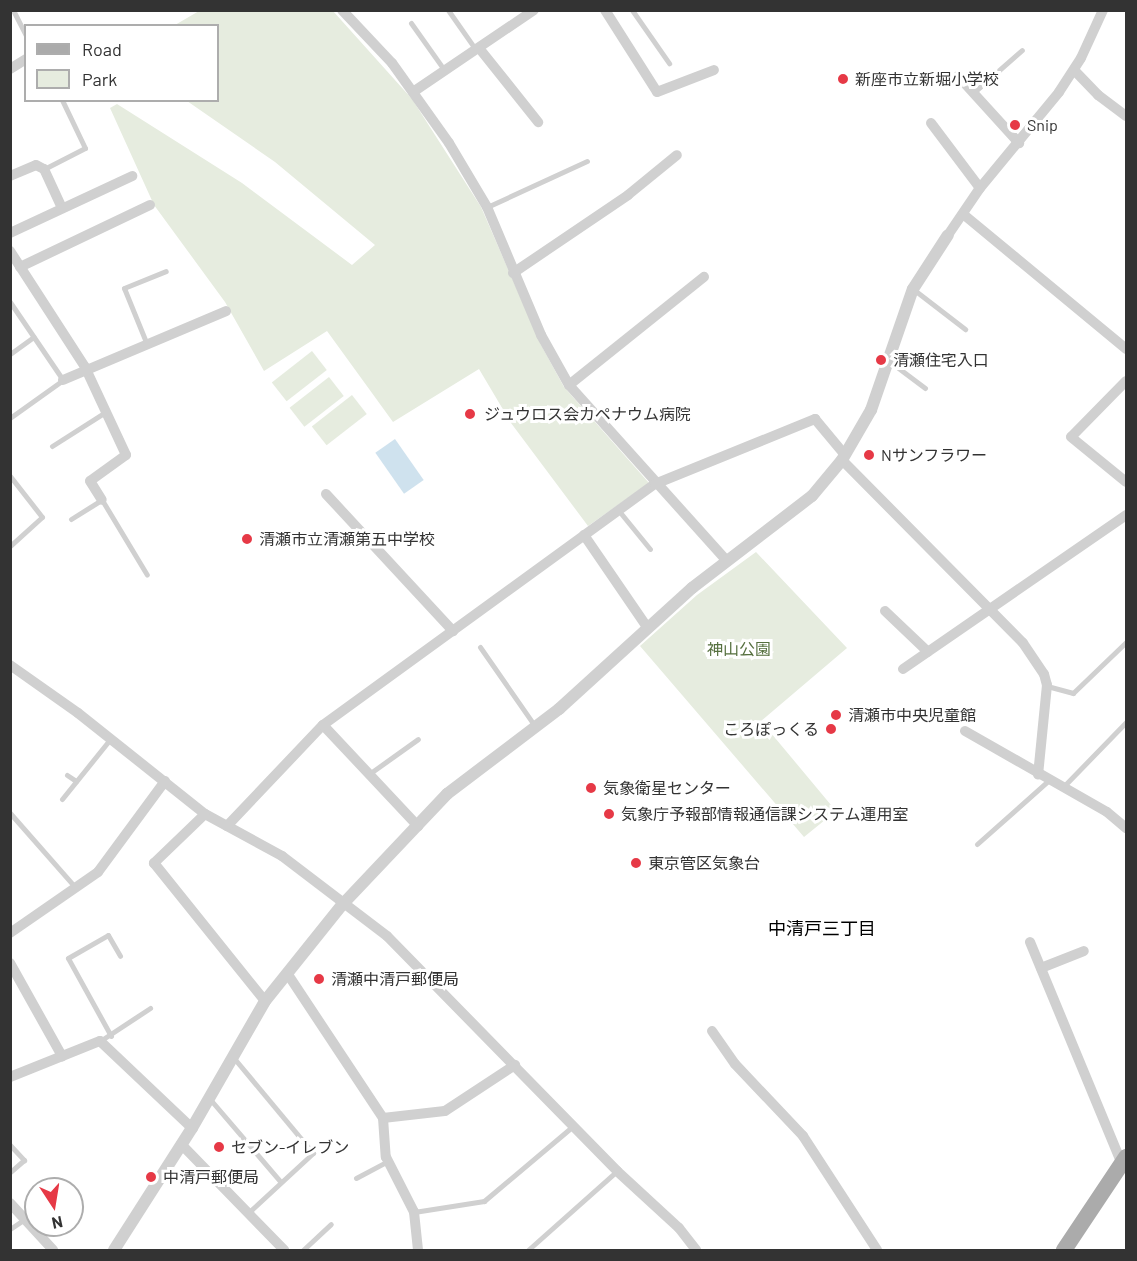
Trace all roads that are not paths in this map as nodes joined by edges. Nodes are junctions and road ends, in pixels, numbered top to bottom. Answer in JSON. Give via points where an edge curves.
{"nodes":[{"id":1,"x":13,"y":10,"type":"edge"},
{"id":2,"x":342,"y":10,"type":"edge"},
{"id":3,"x":448,"y":10,"type":"edge"},
{"id":4,"x":534,"y":10,"type":"edge"},
{"id":5,"x":605,"y":10,"type":"edge"},
{"id":6,"x":632,"y":10,"type":"edge"},
{"id":7,"x":1103,"y":10,"type":"edge"},
{"id":8,"x":520,"y":14,"type":"edge"},
{"id":9,"x":411,"y":23,"type":"dead end"},
{"id":10,"x":24,"y":32,"type":"edge"},
{"id":11,"x":478,"y":49,"type":"junction"},
{"id":12,"x":1022,"y":50,"type":"dead end"},
{"id":13,"x":24,"y":61,"type":"edge"},
{"id":14,"x":669,"y":63,"type":"dead end"},
{"id":15,"x":10,"y":69,"type":"edge"},
{"id":16,"x":714,"y":70,"type":"dead end"},
{"id":17,"x":1074,"y":70,"type":"junction"},
{"id":18,"x":445,"y":71,"type":"junction"},
{"id":19,"x":958,"y":76,"type":"dead end"},
{"id":20,"x":413,"y":93,"type":"junction"},
{"id":21,"x":973,"y":93,"type":"junction"},
{"id":22,"x":63,"y":102,"type":"edge"},
{"id":23,"x":1126,"y":116,"type":"edge"},
{"id":24,"x":538,"y":122,"type":"dead end"},
{"id":25,"x":931,"y":123,"type":"dead end"},
{"id":26,"x":1019,"y":143,"type":"junction"},
{"id":27,"x":677,"y":155,"type":"dead end"},
{"id":28,"x":587,"y":161,"type":"dead end"},
{"id":29,"x":44,"y":169,"type":"junction"},
{"id":30,"x":10,"y":176,"type":"edge"},
{"id":31,"x":132,"y":176,"type":"dead end"},
{"id":32,"x":980,"y":188,"type":"junction"},
{"id":33,"x":150,"y":205,"type":"dead end"},
{"id":34,"x":487,"y":207,"type":"junction"},
{"id":35,"x":62,"y":208,"type":"junction"},
{"id":36,"x":963,"y":214,"type":"junction"},
{"id":37,"x":10,"y":233,"type":"edge"},
{"id":38,"x":948,"y":235,"type":"joint"},
{"id":39,"x":10,"y":251,"type":"edge"},
{"id":40,"x":20,"y":267,"type":"junction"},
{"id":41,"x":166,"y":271,"type":"dead end"},
{"id":42,"x":513,"y":273,"type":"junction"},
{"id":43,"x":704,"y":277,"type":"dead end"},
{"id":44,"x":914,"y":289,"type":"junction"},
{"id":45,"x":10,"y":302,"type":"edge"},
{"id":46,"x":226,"y":311,"type":"dead end"},
{"id":47,"x":965,"y":329,"type":"dead end"},
{"id":48,"x":33,"y":337,"type":"junction"},
{"id":49,"x":146,"y":342,"type":"junction"},
{"id":50,"x":1126,"y":349,"type":"edge"},
{"id":51,"x":10,"y":354,"type":"edge"},
{"id":52,"x":889,"y":361,"type":"junction"},
{"id":53,"x":85,"y":367,"type":"junction"},
{"id":54,"x":63,"y":380,"type":"junction"},
{"id":55,"x":1126,"y":381,"type":"edge"},
{"id":56,"x":569,"y":385,"type":"junction"},
{"id":57,"x":925,"y":388,"type":"dead end"},
{"id":58,"x":108,"y":410,"type":"junction"},
{"id":59,"x":10,"y":418,"type":"edge"},
{"id":60,"x":52,"y":446,"type":"dead end"},
{"id":61,"x":844,"y":458,"type":"junction"},
{"id":62,"x":11,"y":477,"type":"edge"},
{"id":63,"x":1126,"y":482,"type":"edge"},
{"id":64,"x":655,"y":484,"type":"junction"},
{"id":65,"x":326,"y":494,"type":"dead end"},
{"id":66,"x":102,"y":500,"type":"junction"},
{"id":67,"x":619,"y":511,"type":"junction"},
{"id":68,"x":1126,"y":515,"type":"edge"},
{"id":69,"x":71,"y":519,"type":"dead end"},
{"id":70,"x":584,"y":535,"type":"junction"},
{"id":71,"x":10,"y":546,"type":"edge"},
{"id":72,"x":650,"y":549,"type":"dead end"},
{"id":73,"x":727,"y":561,"type":"junction"},
{"id":74,"x":147,"y":575,"type":"dead end"},
{"id":75,"x":990,"y":610,"type":"junction"},
{"id":76,"x":885,"y":611,"type":"dead end"},
{"id":77,"x":647,"y":627,"type":"junction"},
{"id":78,"x":453,"y":631,"type":"junction"},
{"id":79,"x":1126,"y":642,"type":"edge"},
{"id":80,"x":480,"y":647,"type":"dead end"},
{"id":81,"x":928,"y":652,"type":"junction"},
{"id":82,"x":10,"y":665,"type":"edge"},
{"id":83,"x":903,"y":669,"type":"dead end"},
{"id":84,"x":1047,"y":685,"type":"junction"},
{"id":85,"x":1126,"y":722,"type":"edge"},
{"id":86,"x":323,"y":725,"type":"junction"},
{"id":87,"x":536,"y":727,"type":"junction"},
{"id":88,"x":965,"y":731,"type":"dead end"},
{"id":89,"x":111,"y":738,"type":"junction"},
{"id":90,"x":418,"y":739,"type":"dead end"},
{"id":91,"x":369,"y":774,"type":"junction"},
{"id":92,"x":68,"y":775,"type":"dead end"},
{"id":93,"x":1043,"y":778,"type":"junction"},
{"id":94,"x":76,"y":781,"type":"junction"},
{"id":95,"x":165,"y":781,"type":"junction"},
{"id":96,"x":1063,"y":788,"type":"junction"},
{"id":97,"x":62,"y":799,"type":"dead end"},
{"id":98,"x":10,"y":813,"type":"edge"},
{"id":99,"x":205,"y":814,"type":"junction"},
{"id":100,"x":226,"y":826,"type":"junction"},
{"id":101,"x":418,"y":826,"type":"junction"},
{"id":102,"x":1126,"y":828,"type":"edge"},
{"id":103,"x":977,"y":844,"type":"dead end"},
{"id":104,"x":77,"y":889,"type":"junction"},
{"id":105,"x":342,"y":905,"type":"junction"},
{"id":106,"x":10,"y":933,"type":"edge"},
{"id":107,"x":1030,"y":942,"type":"dead end"},
{"id":108,"x":1084,"y":951,"type":"dead end"},
{"id":109,"x":120,"y":956,"type":"dead end"},
{"id":110,"x":10,"y":963,"type":"edge"},
{"id":111,"x":1041,"y":968,"type":"junction"},
{"id":112,"x":287,"y":973,"type":"junction"},
{"id":113,"x":265,"y":1001,"type":"junction"},
{"id":114,"x":150,"y":1008,"type":"dead end"},
{"id":115,"x":712,"y":1031,"type":"dead end"},
{"id":116,"x":111,"y":1036,"type":"junction"},
{"id":117,"x":100,"y":1041,"type":"junction"},
{"id":118,"x":62,"y":1056,"type":"junction"},
{"id":119,"x":233,"y":1057,"type":"junction"},
{"id":120,"x":515,"y":1065,"type":"junction"},
{"id":121,"x":10,"y":1077,"type":"edge"},
{"id":122,"x":209,"y":1098,"type":"junction"},
{"id":123,"x":383,"y":1118,"type":"junction"},
{"id":124,"x":573,"y":1126,"type":"junction"},
{"id":125,"x":192,"y":1128,"type":"junction"},
{"id":126,"x":181,"y":1144,"type":"junction"},
{"id":127,"x":10,"y":1145,"type":"edge"},
{"id":128,"x":388,"y":1161,"type":"junction"},
{"id":129,"x":1124,"y":1161,"type":"edge"},
{"id":130,"x":617,"y":1171,"type":"junction"},
{"id":131,"x":10,"y":1172,"type":"edge"},
{"id":132,"x":356,"y":1178,"type":"dead end"},
{"id":133,"x":280,"y":1181,"type":"junction"},
{"id":134,"x":10,"y":1203,"type":"edge"},
{"id":135,"x":414,"y":1212,"type":"junction"},
{"id":136,"x":248,"y":1213,"type":"junction"},
{"id":137,"x":24,"y":1218,"type":"edge"},
{"id":138,"x":24,"y":1220,"type":"edge"},
{"id":139,"x":331,"y":1224,"type":"dead end"},
{"id":140,"x":10,"y":1229,"type":"edge"},
{"id":141,"x":41,"y":1237,"type":"edge"},
{"id":142,"x":53,"y":1251,"type":"edge"},
{"id":143,"x":114,"y":1251,"type":"edge"},
{"id":144,"x":284,"y":1251,"type":"edge"},
{"id":145,"x":303,"y":1251,"type":"edge"},
{"id":146,"x":418,"y":1251,"type":"edge"},
{"id":147,"x":528,"y":1251,"type":"edge"},
{"id":148,"x":696,"y":1251,"type":"edge"},
{"id":149,"x":877,"y":1251,"type":"edge"},
{"id":150,"x":1064,"y":1251,"type":"edge"}],
"edges":[{"from":1,"to":10,"type":"lane"},
{"from":2,"to":20,"type":"street","via":[[392,63]]},
{"from":3,"to":11,"type":"lane"},
{"from":4,"to":8,"type":"street"},
{"from":5,"to":16,"type":"street","via":[[657,92]]},
{"from":6,"to":14,"type":"lane"},
{"from":7,"to":17,"type":"street"},
{"from":8,"to":11,"type":"street"},
{"from":9,"to":18,"type":"lane"},
{"from":11,"to":18,"type":"street"},
{"from":11,"to":24,"type":"street"},
{"from":12,"to":21,"type":"lane"},
{"from":13,"to":15,"type":"street"},
{"from":17,"to":23,"type":"street"},
{"from":17,"to":26,"type":"street"},
{"from":18,"to":20,"type":"street"},
{"from":19,"to":21,"type":"street"},
{"from":20,"to":34,"type":"street"},
{"from":21,"to":26,"type":"street"},
{"from":22,"to":29,"type":"lane","via":[[85,148]]},
{"from":25,"to":32,"type":"street"},
{"from":26,"to":32,"type":"street"},
{"from":27,"to":42,"type":"street","via":[[628,195]]},
{"from":28,"to":34,"type":"lane"},
{"from":29,"to":30,"type":"street","via":[[36,165]]},
{"from":29,"to":35,"type":"street"},
{"from":31,"to":35,"type":"street"},
{"from":32,"to":36,"type":"street"},
{"from":33,"to":40,"type":"street"},
{"from":34,"to":42,"type":"street"},
{"from":35,"to":37,"type":"street"},
{"from":36,"to":38,"type":"street"},
{"from":36,"to":50,"type":"street"},
{"from":38,"to":44,"type":"street"},
{"from":39,"to":40,"type":"street"},
{"from":40,"to":53,"type":"street"},
{"from":41,"to":49,"type":"lane","via":[[124,288]]},
{"from":42,"to":56,"type":"street"},
{"from":43,"to":56,"type":"street"},
{"from":44,"to":47,"type":"lane"},
{"from":44,"to":52,"type":"street"},
{"from":45,"to":48,"type":"lane"},
{"from":46,"to":49,"type":"street"},
{"from":48,"to":51,"type":"lane"},
{"from":48,"to":54,"type":"lane"},
{"from":49,"to":53,"type":"street"},
{"from":52,"to":57,"type":"lane"},
{"from":52,"to":61,"type":"street","via":[[871,410]]},
{"from":53,"to":54,"type":"street"},
{"from":53,"to":58,"type":"street"},
{"from":54,"to":59,"type":"lane"},
{"from":55,"to":63,"type":"street","via":[[1071,436]]},
{"from":56,"to":64,"type":"street"},
{"from":58,"to":60,"type":"lane"},
{"from":58,"to":66,"type":"street","via":[[126,455],[90,481]]},
{"from":61,"to":64,"type":"street","via":[[815,419]]},
{"from":61,"to":73,"type":"street","via":[[812,496]]},
{"from":61,"to":75,"type":"street"},
{"from":62,"to":71,"type":"lane","via":[[42,517]]},
{"from":64,"to":67,"type":"street"},
{"from":64,"to":73,"type":"street"},
{"from":65,"to":78,"type":"street"},
{"from":66,"to":69,"type":"lane"},
{"from":66,"to":74,"type":"lane"},
{"from":67,"to":70,"type":"street"},
{"from":67,"to":72,"type":"lane"},
{"from":68,"to":75,"type":"street"},
{"from":70,"to":77,"type":"street"},
{"from":70,"to":78,"type":"street"},
{"from":73,"to":77,"type":"street"},
{"from":75,"to":81,"type":"street"},
{"from":75,"to":84,"type":"street","via":[[1023,643]]},
{"from":76,"to":81,"type":"street"},
{"from":77,"to":87,"type":"street"},
{"from":78,"to":86,"type":"street"},
{"from":79,"to":84,"type":"lane","via":[[1073,693]]},
{"from":80,"to":87,"type":"lane"},
{"from":81,"to":83,"type":"street"},
{"from":82,"to":89,"type":"street"},
{"from":84,"to":93,"type":"street"},
{"from":85,"to":96,"type":"lane"},
{"from":86,"to":91,"type":"street"},
{"from":86,"to":100,"type":"street"},
{"from":87,"to":101,"type":"street","via":[[447,794]]},
{"from":88,"to":93,"type":"street"},
{"from":89,"to":94,"type":"lane"},
{"from":89,"to":95,"type":"street"},
{"from":90,"to":91,"type":"lane"},
{"from":91,"to":101,"type":"street"},
{"from":92,"to":94,"type":"lane"},
{"from":93,"to":96,"type":"street"},
{"from":93,"to":103,"type":"lane"},
{"from":94,"to":97,"type":"lane"},
{"from":95,"to":99,"type":"street"},
{"from":95,"to":104,"type":"street","via":[[98,872]]},
{"from":96,"to":102,"type":"street","via":[[1107,812]]},
{"from":98,"to":104,"type":"lane"},
{"from":99,"to":100,"type":"street"},
{"from":99,"to":113,"type":"street","via":[[154,863]]},
{"from":100,"to":105,"type":"street","via":[[282,856]]},
{"from":101,"to":105,"type":"street"},
{"from":104,"to":106,"type":"street"},
{"from":105,"to":112,"type":"street"},
{"from":105,"to":120,"type":"street","via":[[398,946]]},
{"from":107,"to":111,"type":"street"},
{"from":108,"to":111,"type":"street"},
{"from":109,"to":116,"type":"lane","via":[[108,935],[68,958]]},
{"from":110,"to":118,"type":"street"},
{"from":111,"to":129,"type":"street"},
{"from":112,"to":113,"type":"street"},
{"from":112,"to":123,"type":"street"},
{"from":113,"to":119,"type":"street"},
{"from":114,"to":116,"type":"lane"},
{"from":115,"to":149,"type":"street","via":[[735,1064],[803,1136]]},
{"from":116,"to":117,"type":"lane"},
{"from":117,"to":118,"type":"street"},
{"from":117,"to":125,"type":"street"},
{"from":118,"to":121,"type":"street"},
{"from":119,"to":122,"type":"street"},
{"from":119,"to":133,"type":"lane","via":[[313,1153]]},
{"from":120,"to":123,"type":"street","via":[[444,1111]]},
{"from":120,"to":124,"type":"street"},
{"from":122,"to":125,"type":"street"},
{"from":122,"to":133,"type":"lane"},
{"from":123,"to":128,"type":"street"},
{"from":124,"to":130,"type":"street"},
{"from":124,"to":135,"type":"lane","via":[[484,1201]]},
{"from":125,"to":126,"type":"street"},
{"from":126,"to":136,"type":"street"},
{"from":126,"to":143,"type":"street"},
{"from":127,"to":131,"type":"lane","via":[[24,1160]]},
{"from":128,"to":132,"type":"lane"},
{"from":128,"to":135,"type":"street"},
{"from":129,"to":150,"type":"main road"},
{"from":130,"to":147,"type":"lane"},
{"from":130,"to":148,"type":"street","via":[[679,1228]]},
{"from":133,"to":136,"type":"lane"},
{"from":134,"to":137,"type":"street"},
{"from":135,"to":146,"type":"street"},
{"from":136,"to":144,"type":"street"},
{"from":138,"to":140,"type":"lane"},
{"from":139,"to":145,"type":"lane"},
{"from":141,"to":142,"type":"street"}]}
